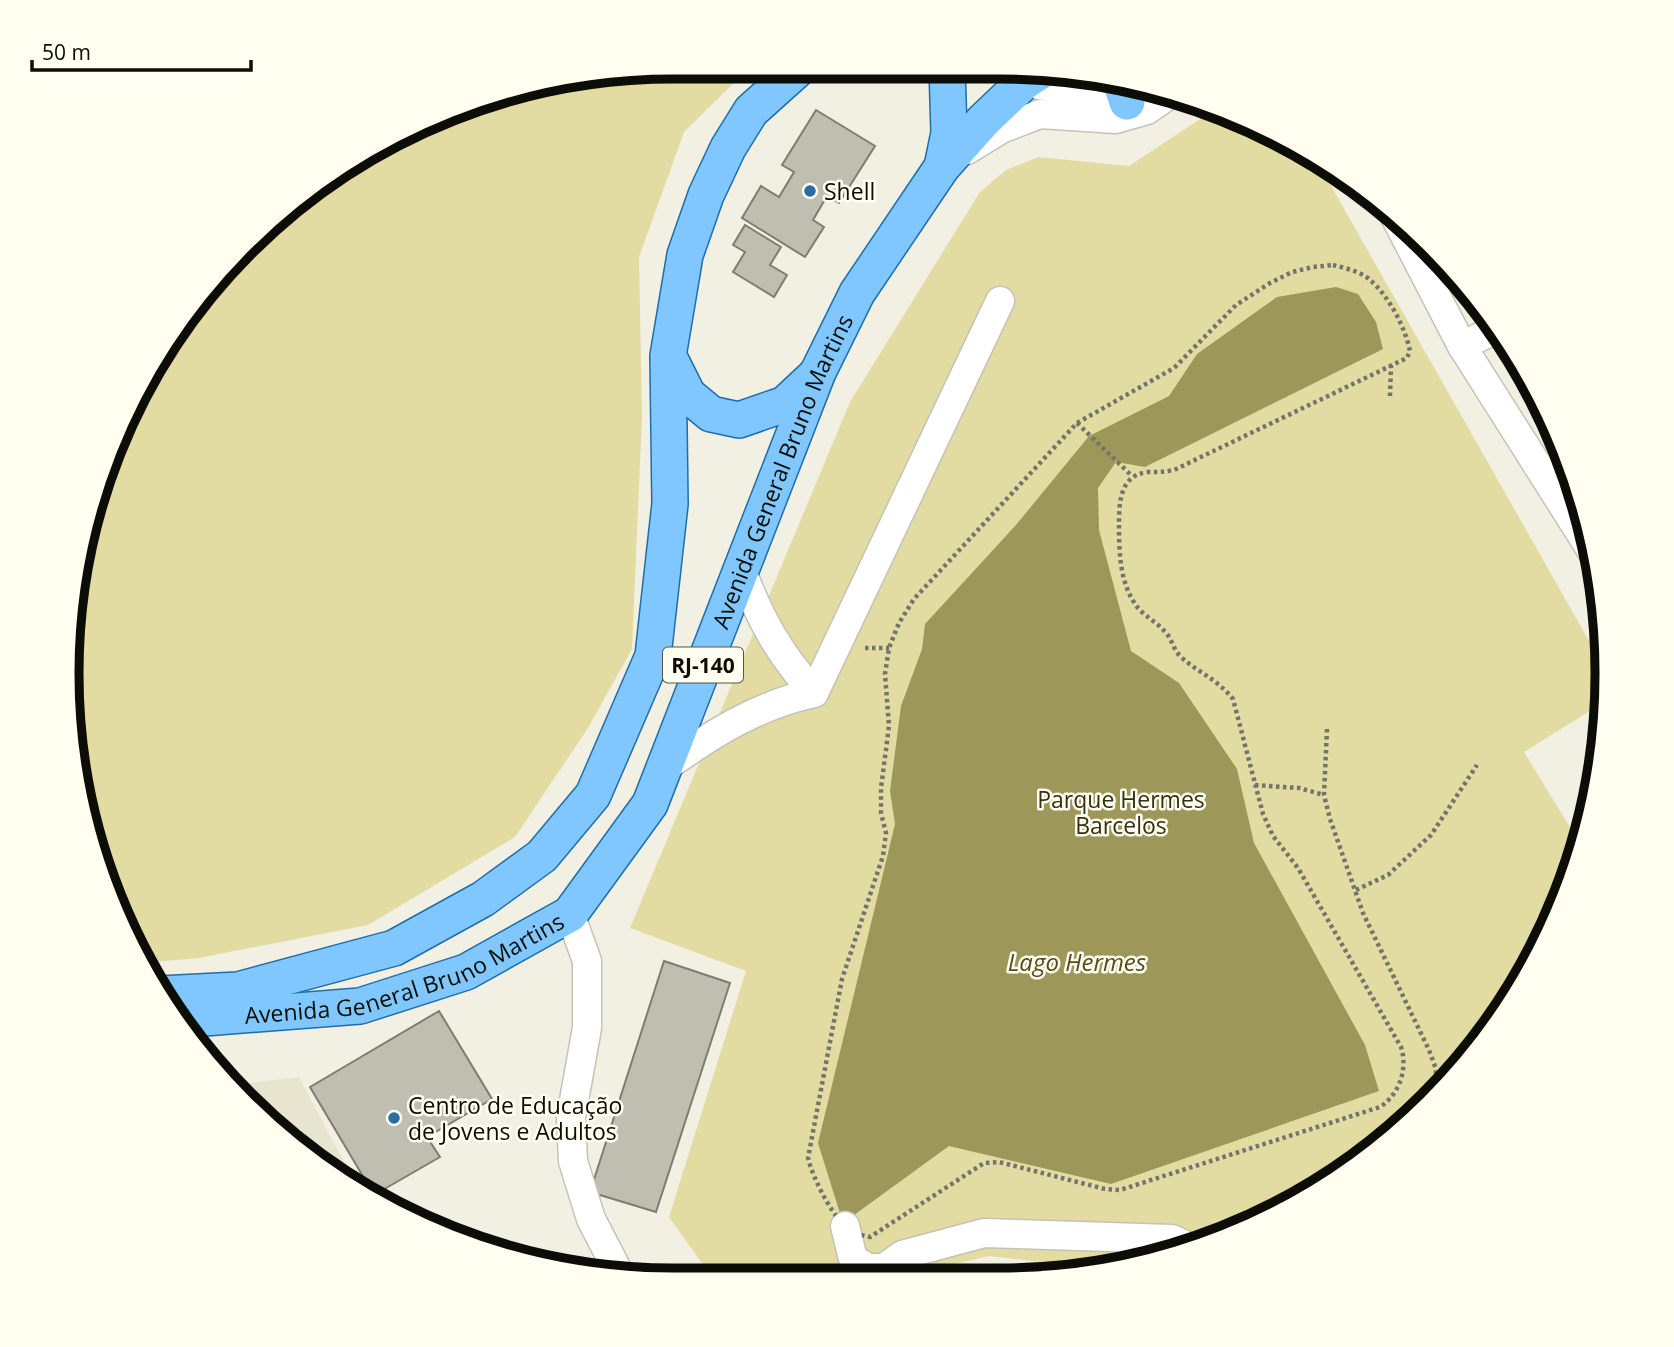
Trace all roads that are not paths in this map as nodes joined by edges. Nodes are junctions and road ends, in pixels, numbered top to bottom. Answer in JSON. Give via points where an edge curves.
{"nodes":[{"id":1,"x":787,"y":79,"type":"edge"},
{"id":2,"x":947,"y":79,"type":"edge"},
{"id":3,"x":1018,"y":79,"type":"edge"},
{"id":4,"x":1076,"y":84,"type":"edge"},
{"id":5,"x":1141,"y":97,"type":"edge"},
{"id":6,"x":942,"y":167,"type":"junction"},
{"id":7,"x":1421,"y":253,"type":"edge"},
{"id":8,"x":1438,"y":278,"type":"edge"},
{"id":9,"x":1000,"y":301,"type":"dead end"},
{"id":10,"x":1488,"y":333,"type":"edge"},
{"id":11,"x":1462,"y":346,"type":"junction"},
{"id":12,"x":668,"y":356,"type":"junction"},
{"id":13,"x":818,"y":373,"type":"junction"},
{"id":14,"x":1577,"y":527,"type":"edge"},
{"id":15,"x":741,"y":569,"type":"junction"},
{"id":16,"x":814,"y":693,"type":"junction"},
{"id":17,"x":663,"y":769,"type":"junction"},
{"id":18,"x":570,"y":914,"type":"junction"},
{"id":19,"x":172,"y":993,"type":"edge"},
{"id":20,"x":190,"y":1019,"type":"edge"},
{"id":21,"x":845,"y":1226,"type":"road end"},
{"id":22,"x":1177,"y":1241,"type":"edge"},
{"id":23,"x":615,"y":1265,"type":"edge"},
{"id":24,"x":868,"y":1268,"type":"edge"},
{"id":25,"x":884,"y":1268,"type":"edge"}],
"edges":[{"from":1,"to":12,"type":"main road","name":"Avenida General Bruno Martins","number":"RJ-140","via":[[751,111],[706,195],[685,255]]},
{"from":2,"to":6,"type":"main road","via":[[949,133]]},
{"from":3,"to":6,"type":"main road","name":"Avenida General Bruno Martins","number":"RJ-140"},
{"from":4,"to":5,"type":"street"},
{"from":5,"to":6,"type":"street","via":[[1115,119],[1040,114],[1000,129]]},
{"from":6,"to":13,"type":"main road","name":"Avenida General Bruno Martins","number":"RJ-140","via":[[857,293]]},
{"from":7,"to":8,"type":"street"},
{"from":8,"to":11,"type":"street"},
{"from":9,"to":16,"type":"street"},
{"from":10,"to":11,"type":"street"},
{"from":11,"to":14,"type":"street"},
{"from":12,"to":13,"type":"main road","via":[[688,395],[711,414],[739,420],[785,404]]},
{"from":12,"to":19,"type":"main road","name":"Avenida General Bruno Martins","number":"RJ-140","via":[[670,505],[653,656],[593,795],[542,856],[483,899],[394,948],[238,990]]},
{"from":13,"to":15,"type":"main road","name":"Avenida General Bruno Martins","number":"RJ-140"},
{"from":15,"to":16,"type":"street","via":[[768,632]]},
{"from":15,"to":17,"type":"main road","name":"Avenida General Bruno Martins","number":"RJ-140"},
{"from":16,"to":17,"type":"street","via":[[785,699],[715,732]]},
{"from":17,"to":18,"type":"main road","name":"Avenida General Bruno Martins","number":"RJ-140","via":[[650,804]]},
{"from":18,"to":20,"type":"main road","name":"Avenida General Bruno Martins","number":"RJ-140","via":[[466,972],[360,1006]]},
{"from":18,"to":23,"type":"street","via":[[587,961],[587,1028],[571,1117],[573,1161],[592,1219]]},
{"from":21,"to":24,"type":"street","via":[[853,1259]]},
{"from":22,"to":25,"type":"street","via":[[984,1233],[902,1255]]}]}
